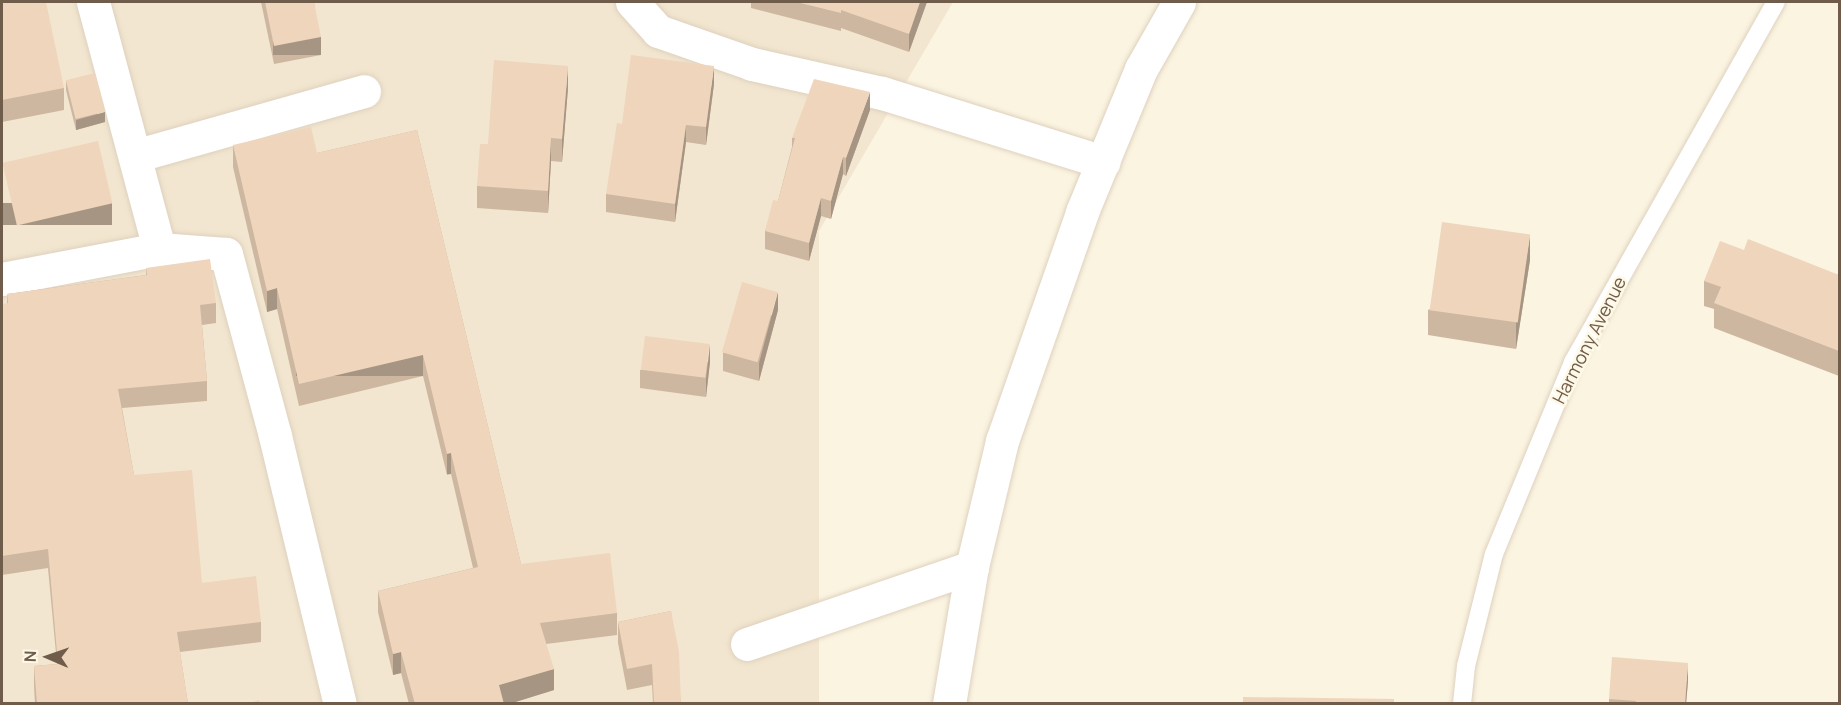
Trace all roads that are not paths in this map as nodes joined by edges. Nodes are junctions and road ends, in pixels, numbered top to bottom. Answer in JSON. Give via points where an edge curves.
{"nodes":[{"id":1,"x":93,"y":2,"type":"edge"},
{"id":2,"x":632,"y":2,"type":"edge"},
{"id":3,"x":1179,"y":2,"type":"edge"},
{"id":4,"x":1776,"y":2,"type":"edge"},
{"id":5,"x":364,"y":91,"type":"dead end"},
{"id":6,"x":135,"y":156,"type":"junction"},
{"id":7,"x":1103,"y":162,"type":"junction"},
{"id":8,"x":159,"y":249,"type":"junction"},
{"id":9,"x":2,"y":279,"type":"edge"},
{"id":10,"x":972,"y":567,"type":"junction"},
{"id":11,"x":747,"y":644,"type":"dead end"},
{"id":12,"x":340,"y":704,"type":"edge"},
{"id":13,"x":949,"y":704,"type":"edge"},
{"id":14,"x":1462,"y":704,"type":"edge"}],
"edges":[{"from":1,"to":6,"type":"street"},
{"from":2,"to":7,"type":"street","via":[[658,31],[752,64],[882,93]]},
{"from":3,"to":7,"type":"street","via":[[1142,69]]},
{"from":4,"to":14,"type":"lane","name":"Harmony Avenue","via":[[1573,362],[1494,554],[1466,666]]},
{"from":5,"to":6,"type":"street"},
{"from":6,"to":8,"type":"street"},
{"from":7,"to":10,"type":"street","via":[[1002,441]]},
{"from":8,"to":9,"type":"street"},
{"from":8,"to":12,"type":"street","via":[[226,254]]},
{"from":10,"to":11,"type":"street"},
{"from":10,"to":13,"type":"street"}]}
